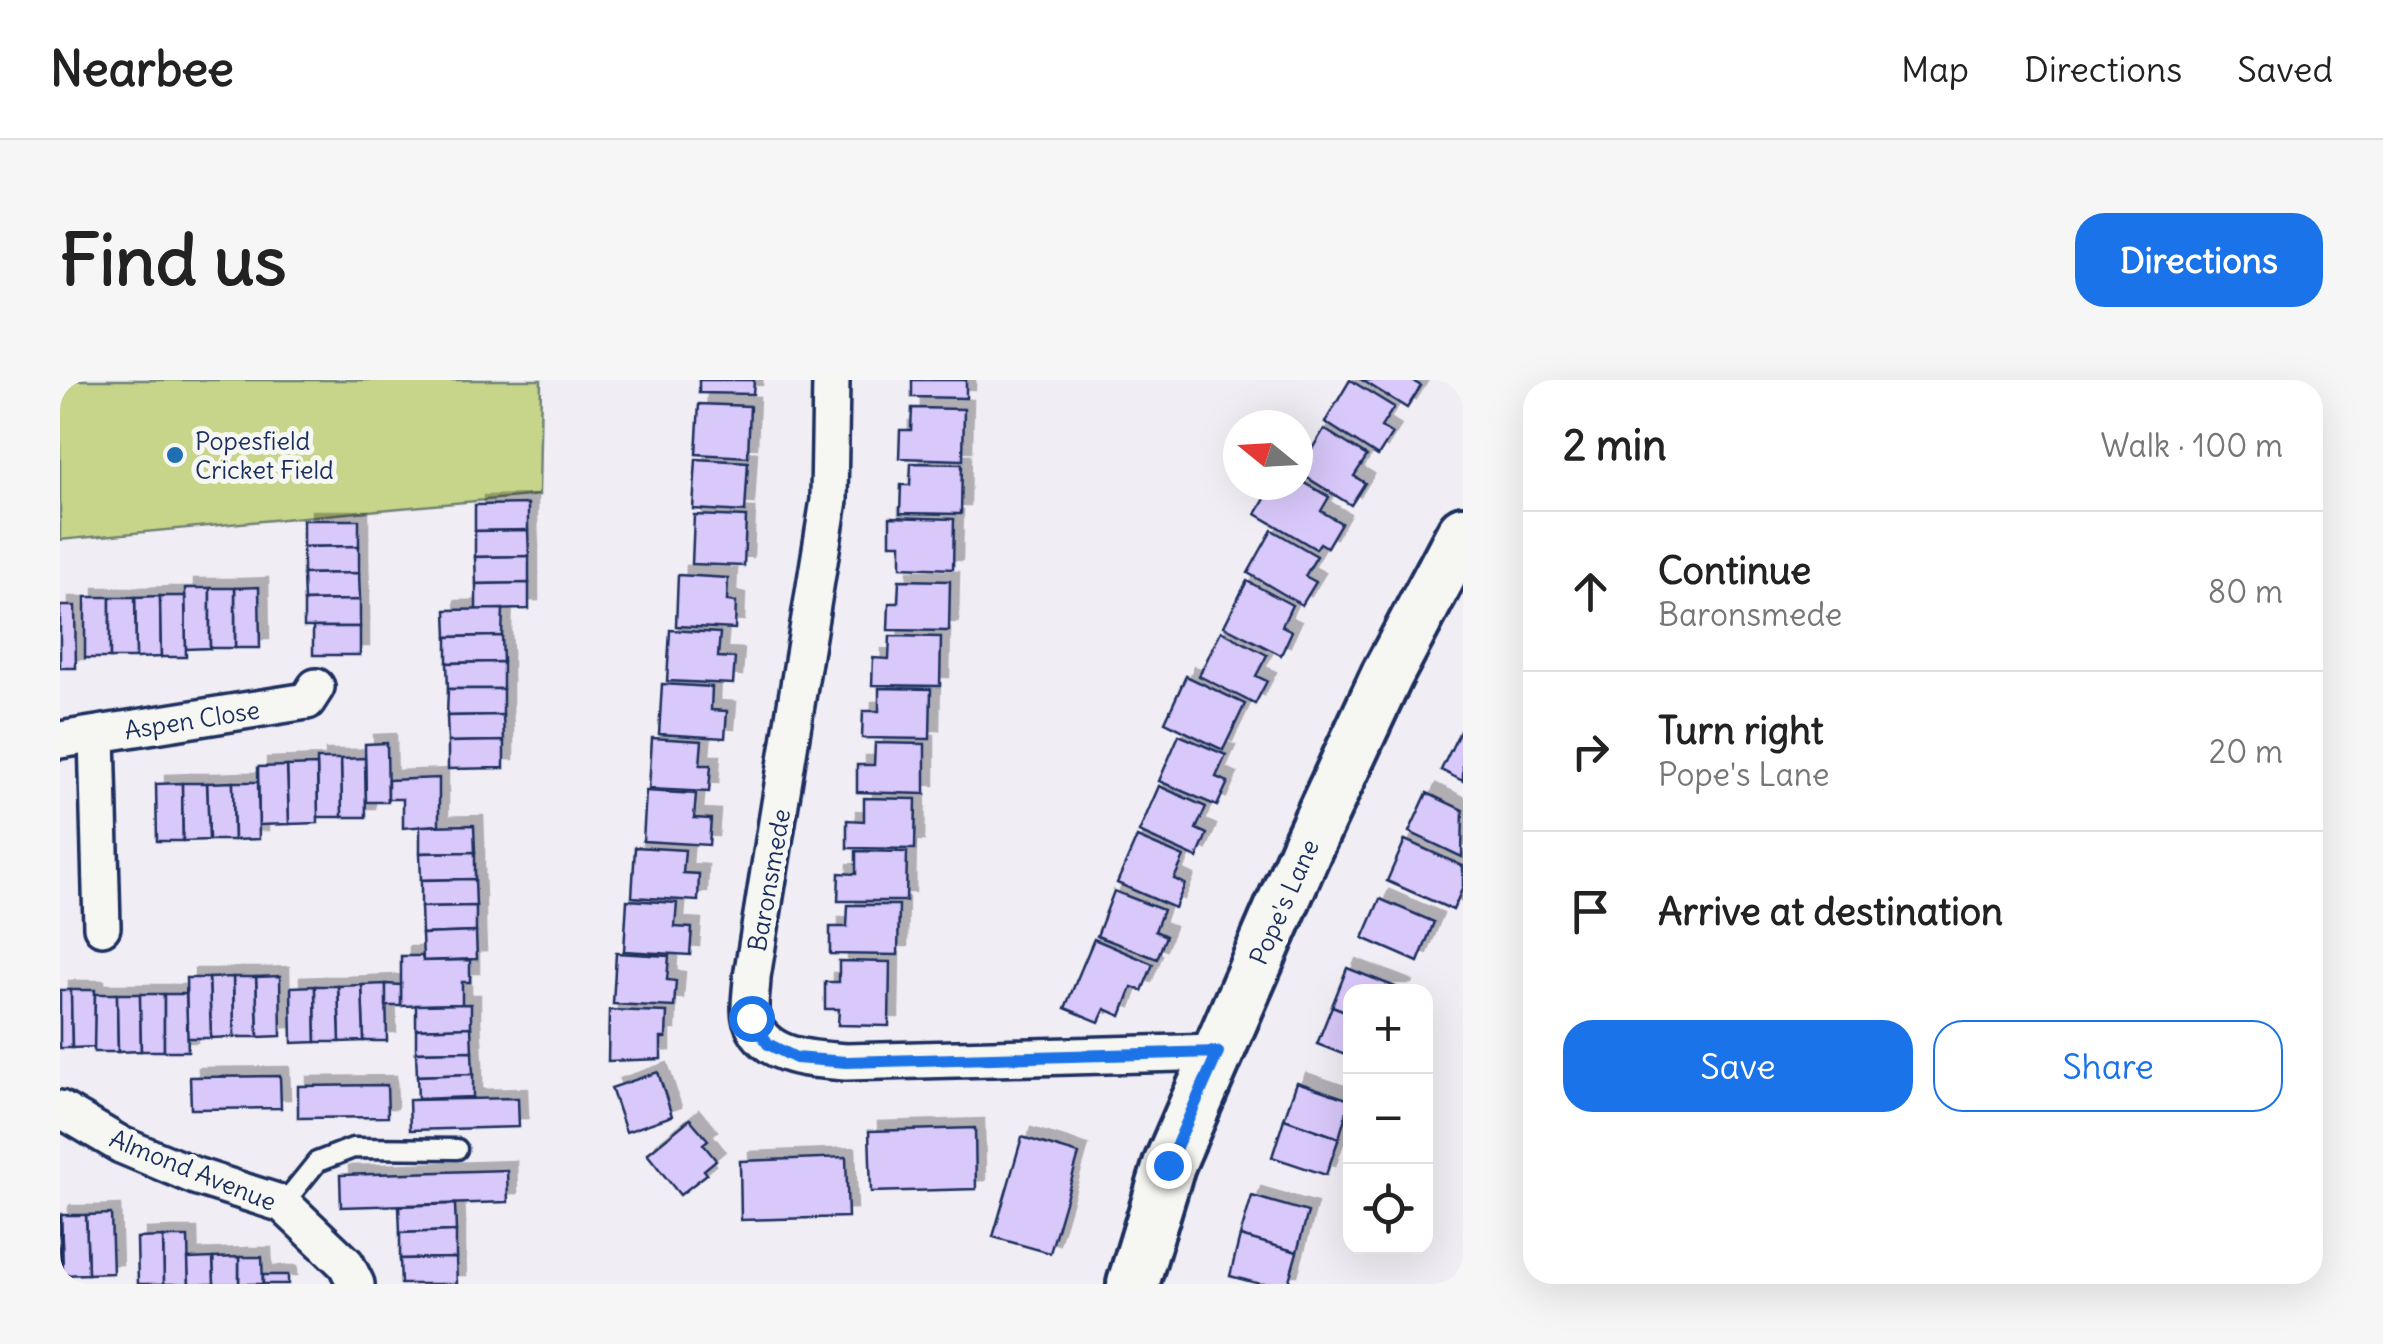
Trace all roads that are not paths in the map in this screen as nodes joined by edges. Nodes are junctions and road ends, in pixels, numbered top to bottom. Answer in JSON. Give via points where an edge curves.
{"nodes":[{"id":1,"x":831,"y":380,"type":"edge"},
{"id":2,"x":1463,"y":532,"type":"edge"},
{"id":3,"x":316,"y":687,"type":"dead end"},
{"id":4,"x":97,"y":735,"type":"junction"},
{"id":5,"x":60,"y":740,"type":"edge"},
{"id":6,"x":102,"y":927,"type":"dead end"},
{"id":7,"x":1218,"y":1052,"type":"junction"},
{"id":8,"x":60,"y":1110,"type":"edge"},
{"id":9,"x":457,"y":1149,"type":"dead end"},
{"id":10,"x":283,"y":1204,"type":"junction"},
{"id":11,"x":356,"y":1284,"type":"edge"},
{"id":12,"x":1133,"y":1284,"type":"edge"}],
"edges":[{"from":1,"to":7,"type":"street","name":"Baronsmede","via":[[828,500],[752,977],[751,1018],[768,1044],[796,1058],[846,1062]]},
{"from":2,"to":7,"type":"main road","name":"Pope's Lane","via":[[1387,675]]},
{"from":3,"to":4,"type":"street","name":"Aspen Close","via":[[307,701]]},
{"from":4,"to":5,"type":"street","name":"Aspen Close"},
{"from":4,"to":6,"type":"street"},
{"from":7,"to":12,"type":"main road","name":"Pope's Lane","via":[[1168,1165]]},
{"from":8,"to":10,"type":"street","name":"Almond Avenue","via":[[195,1176]]},
{"from":9,"to":10,"type":"lane","via":[[353,1148],[317,1162]]},
{"from":10,"to":11,"type":"street","name":"Almond Avenue","via":[[346,1264]]}]}
